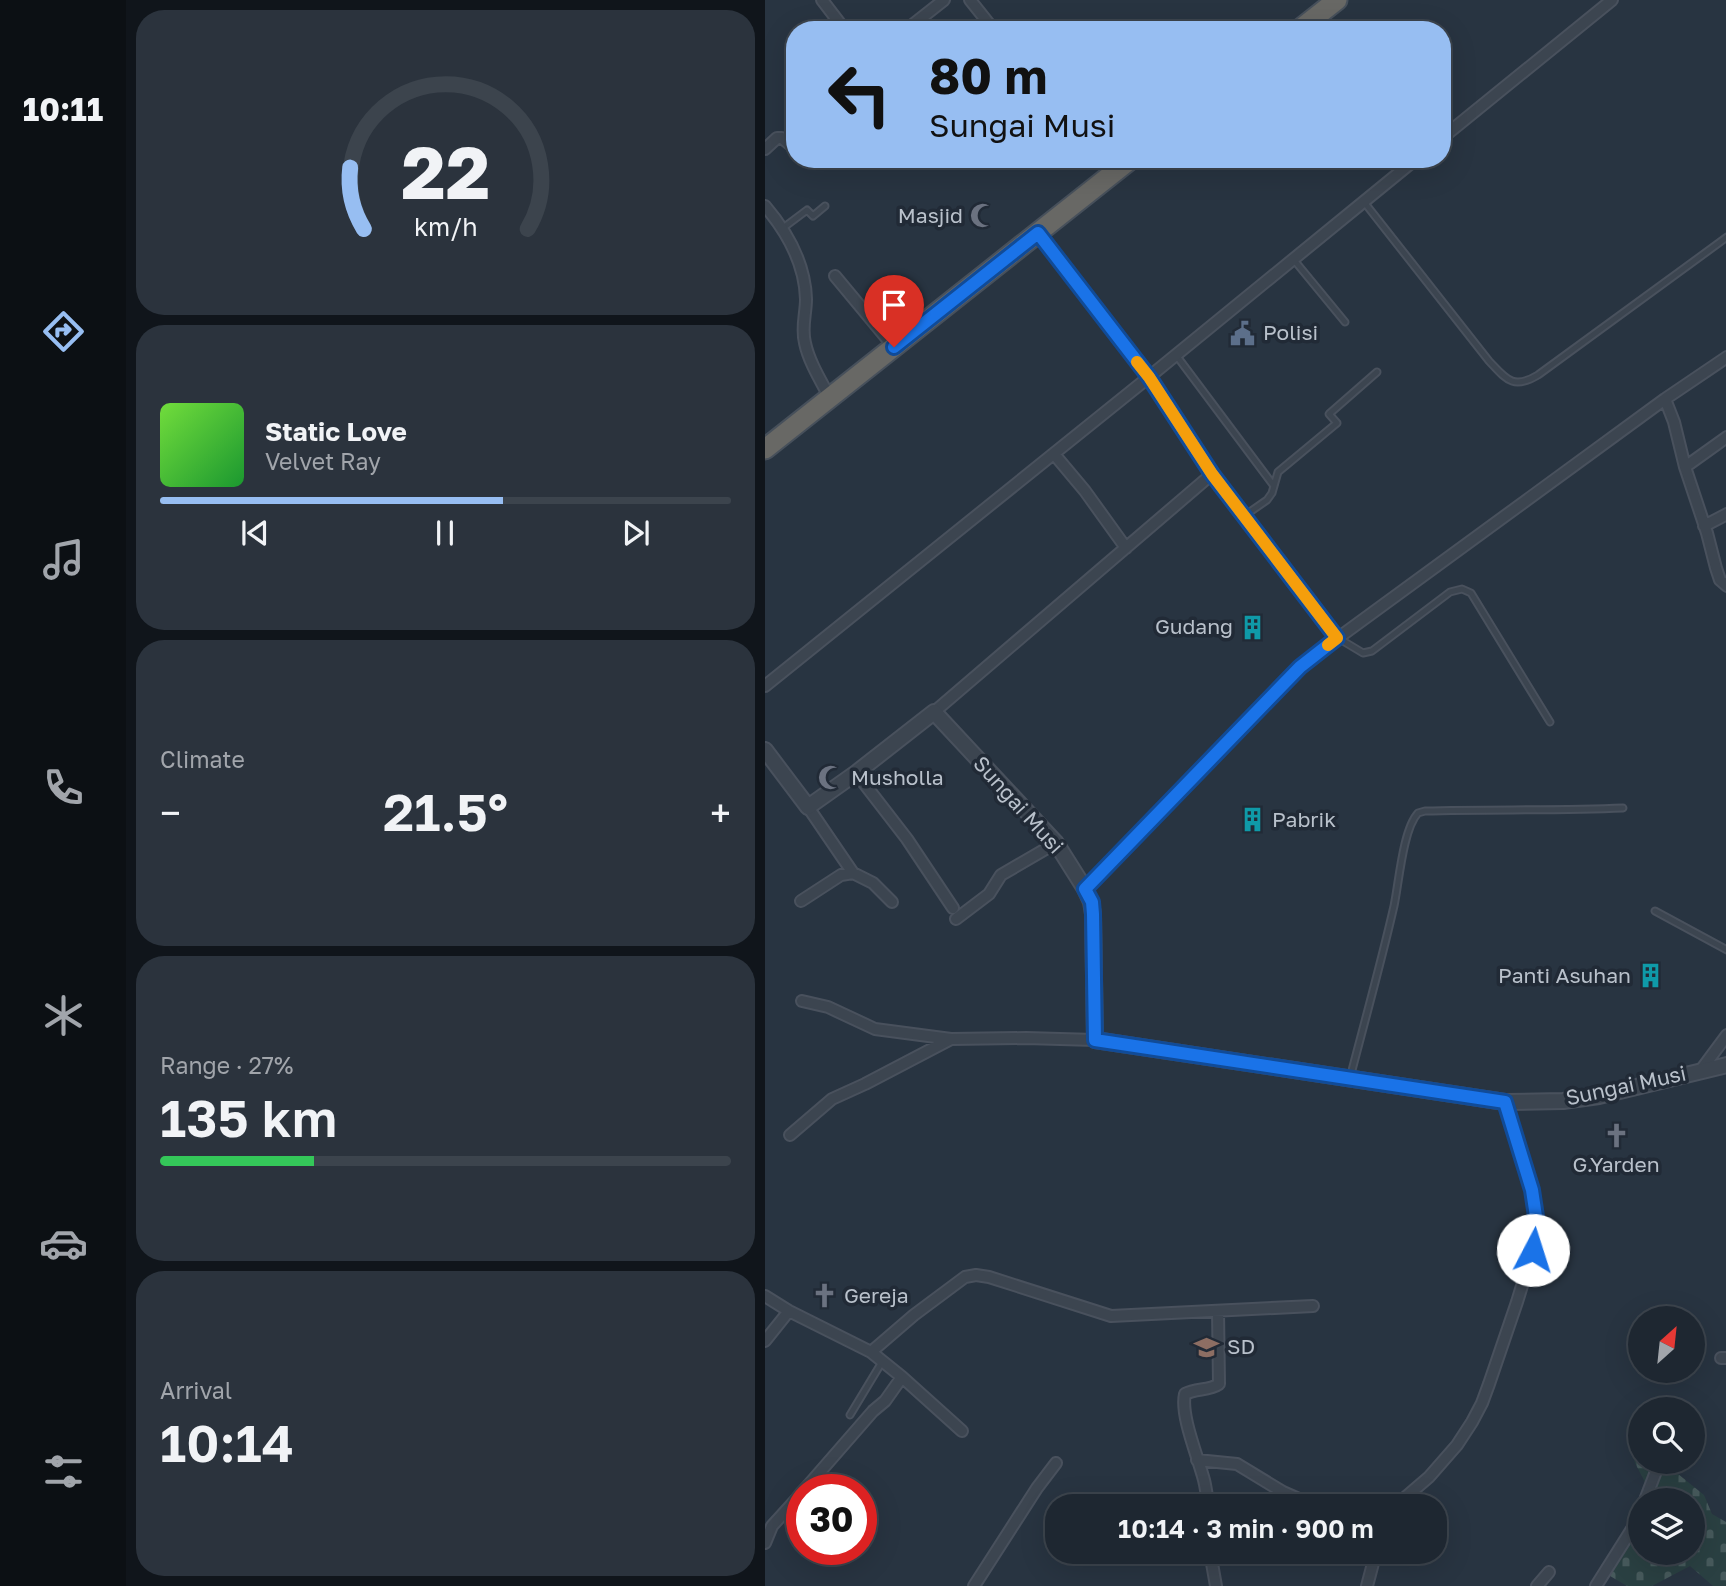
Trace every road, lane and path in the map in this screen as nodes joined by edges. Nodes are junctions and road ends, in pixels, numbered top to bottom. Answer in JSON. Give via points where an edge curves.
{"nodes":[{"id":1,"x":822,"y":0,"type":"edge"},
{"id":2,"x":943,"y":0,"type":"edge"},
{"id":3,"x":970,"y":0,"type":"edge"},
{"id":4,"x":1337,"y":0,"type":"edge"},
{"id":5,"x":1612,"y":0,"type":"edge"},
{"id":6,"x":838,"y":21,"type":"edge"},
{"id":7,"x":917,"y":21,"type":"edge"},
{"id":8,"x":987,"y":21,"type":"edge"},
{"id":9,"x":1310,"y":21,"type":"edge"},
{"id":10,"x":1451,"y":131,"type":"edge"},
{"id":11,"x":786,"y":141,"type":"edge"},
{"id":12,"x":765,"y":149,"type":"edge"},
{"id":13,"x":1113,"y":168,"type":"edge"},
{"id":14,"x":1405,"y":168,"type":"edge"},
{"id":15,"x":1364,"y":202,"type":"junction"},
{"id":16,"x":765,"y":206,"type":"edge"},
{"id":17,"x":825,"y":206,"type":"dead end"},
{"id":18,"x":783,"y":228,"type":"junction"},
{"id":19,"x":1038,"y":233,"type":"junction"},
{"id":20,"x":1726,"y":237,"type":"edge"},
{"id":21,"x":1293,"y":260,"type":"junction"},
{"id":22,"x":835,"y":276,"type":"dead end"},
{"id":23,"x":1345,"y":322,"type":"dead end"},
{"id":24,"x":894,"y":347,"type":"junction"},
{"id":25,"x":1176,"y":355,"type":"junction"},
{"id":26,"x":1726,"y":357,"type":"edge"},
{"id":27,"x":1377,"y":372,"type":"dead end"},
{"id":28,"x":1149,"y":377,"type":"junction"},
{"id":29,"x":830,"y":398,"type":"junction"},
{"id":30,"x":1665,"y":399,"type":"junction"},
{"id":31,"x":1726,"y":437,"type":"edge"},
{"id":32,"x":765,"y":449,"type":"edge"},
{"id":33,"x":1054,"y":454,"type":"junction"},
{"id":34,"x":1685,"y":467,"type":"junction"},
{"id":35,"x":1212,"y":474,"type":"junction"},
{"id":36,"x":1274,"y":486,"type":"junction"},
{"id":37,"x":1726,"y":514,"type":"edge"},
{"id":38,"x":1244,"y":516,"type":"junction"},
{"id":39,"x":1704,"y":526,"type":"junction"},
{"id":40,"x":1125,"y":548,"type":"junction"},
{"id":41,"x":1726,"y":586,"type":"edge"},
{"id":42,"x":1337,"y":638,"type":"junction"},
{"id":43,"x":765,"y":686,"type":"edge"},
{"id":44,"x":934,"y":712,"type":"junction"},
{"id":45,"x":1550,"y":722,"type":"dead end"},
{"id":46,"x":765,"y":750,"type":"edge"},
{"id":47,"x":856,"y":773,"type":"junction"},
{"id":48,"x":808,"y":807,"type":"junction"},
{"id":49,"x":1623,"y":808,"type":"dead end"},
{"id":50,"x":1056,"y":844,"type":"junction"},
{"id":51,"x":853,"y":873,"type":"junction"},
{"id":52,"x":1085,"y":889,"type":"junction"},
{"id":53,"x":801,"y":901,"type":"dead end"},
{"id":54,"x":892,"y":902,"type":"dead end"},
{"id":55,"x":1655,"y":911,"type":"dead end"},
{"id":56,"x":1726,"y":950,"type":"edge"},
{"id":57,"x":802,"y":1001,"type":"dead end"},
{"id":58,"x":1726,"y":1035,"type":"edge"},
{"id":59,"x":951,"y":1039,"type":"junction"},
{"id":60,"x":1095,"y":1040,"type":"junction"},
{"id":61,"x":1726,"y":1065,"type":"edge"},
{"id":62,"x":1701,"y":1070,"type":"junction"},
{"id":63,"x":1350,"y":1079,"type":"junction"},
{"id":64,"x":1505,"y":1102,"type":"junction"},
{"id":65,"x":790,"y":1135,"type":"dead end"},
{"id":66,"x":765,"y":1296,"type":"edge"},
{"id":67,"x":1313,"y":1306,"type":"dead end"},
{"id":68,"x":789,"y":1311,"type":"junction"},
{"id":69,"x":1218,"y":1311,"type":"junction"},
{"id":70,"x":765,"y":1341,"type":"edge"},
{"id":71,"x":871,"y":1352,"type":"junction"},
{"id":72,"x":882,"y":1362,"type":"junction"},
{"id":73,"x":902,"y":1377,"type":"junction"},
{"id":74,"x":851,"y":1415,"type":"dead end"},
{"id":75,"x":962,"y":1431,"type":"dead end"},
{"id":76,"x":1197,"y":1460,"type":"junction"},
{"id":77,"x":1056,"y":1463,"type":"dead end"},
{"id":78,"x":818,"y":1474,"type":"edge"},
{"id":79,"x":1207,"y":1494,"type":"edge"},
{"id":80,"x":1288,"y":1494,"type":"edge"},
{"id":81,"x":1409,"y":1494,"type":"edge"},
{"id":82,"x":786,"y":1510,"type":"edge"},
{"id":83,"x":1628,"y":1535,"type":"edge"},
{"id":84,"x":765,"y":1543,"type":"edge"},
{"id":85,"x":1212,"y":1564,"type":"edge"},
{"id":86,"x":1373,"y":1564,"type":"edge"},
{"id":87,"x":1549,"y":1572,"type":"dead end"},
{"id":88,"x":974,"y":1586,"type":"edge"},
{"id":89,"x":1217,"y":1586,"type":"edge"},
{"id":90,"x":1367,"y":1586,"type":"edge"},
{"id":91,"x":1537,"y":1586,"type":"edge"},
{"id":92,"x":1596,"y":1586,"type":"edge"}],
"edges":[{"from":1,"to":6,"type":"street"},
{"from":2,"to":7,"type":"street"},
{"from":3,"to":8,"type":"street"},
{"from":4,"to":9,"type":"highway"},
{"from":5,"to":10,"type":"street"},
{"from":11,"to":12,"type":"street","via":[[777,138]]},
{"from":13,"to":19,"type":"highway"},
{"from":14,"to":15,"type":"street"},
{"from":15,"to":20,"type":"lane","via":[[1489,360],[1506,378],[1519,383],[1538,375]]},
{"from":15,"to":21,"type":"street"},
{"from":16,"to":18,"type":"street"},
{"from":17,"to":18,"type":"lane","via":[[813,216],[807,210]]},
{"from":18,"to":29,"type":"street","via":[[797,254],[806,298],[805,346]]},
{"from":19,"to":24,"type":"highway"},
{"from":19,"to":28,"type":"street"},
{"from":21,"to":23,"type":"lane"},
{"from":21,"to":25,"type":"street"},
{"from":22,"to":24,"type":"street"},
{"from":24,"to":29,"type":"highway"},
{"from":25,"to":28,"type":"street"},
{"from":25,"to":36,"type":"lane"},
{"from":26,"to":30,"type":"street"},
{"from":27,"to":36,"type":"lane","via":[[1329,414],[1337,423],[1278,472]]},
{"from":28,"to":33,"type":"street"},
{"from":28,"to":35,"type":"street"},
{"from":29,"to":32,"type":"highway"},
{"from":30,"to":34,"type":"street"},
{"from":30,"to":42,"type":"street"},
{"from":31,"to":34,"type":"street"},
{"from":33,"to":40,"type":"street"},
{"from":33,"to":43,"type":"street"},
{"from":34,"to":39,"type":"street"},
{"from":35,"to":38,"type":"street"},
{"from":35,"to":40,"type":"street"},
{"from":36,"to":38,"type":"lane","via":[[1267,500]]},
{"from":37,"to":39,"type":"street"},
{"from":38,"to":42,"type":"street"},
{"from":39,"to":41,"type":"street","via":[[1720,580]]},
{"from":40,"to":44,"type":"street"},
{"from":42,"to":45,"type":"lane","via":[[1363,653],[1372,651],[1450,592],[1462,589],[1471,593]]},
{"from":42,"to":52,"type":"street","via":[[1300,667]]},
{"from":44,"to":47,"type":"street"},
{"from":44,"to":50,"type":"street","name":"Sungai Musi"},
{"from":46,"to":48,"type":"street"},
{"from":47,"to":48,"type":"street"},
{"from":47,"to":50,"type":"street","via":[[907,839],[955,914],[989,894],[1001,875]]},
{"from":48,"to":51,"type":"street"},
{"from":49,"to":63,"type":"lane","via":[[1418,813],[1407,836]]},
{"from":50,"to":52,"type":"street","name":"Sungai Musi"},
{"from":51,"to":53,"type":"street","via":[[841,875]]},
{"from":51,"to":54,"type":"street","via":[[873,883]]},
{"from":52,"to":60,"type":"street","name":"Sungai Musi","via":[[1093,914]]},
{"from":55,"to":56,"type":"lane"},
{"from":57,"to":59,"type":"street","via":[[828,1007],[875,1029]]},
{"from":58,"to":62,"type":"street"},
{"from":59,"to":60,"type":"street"},
{"from":59,"to":65,"type":"street","via":[[832,1099]]},
{"from":60,"to":63,"type":"street","name":"Sungai Musi"},
{"from":61,"to":62,"type":"street","name":"Sungai Musi"},
{"from":62,"to":64,"type":"street","name":"Sungai Musi","via":[[1599,1096]]},
{"from":63,"to":64,"type":"street","name":"Sungai Musi"},
{"from":64,"to":81,"type":"street","via":[[1532,1190],[1537,1223],[1533,1250],[1482,1403],[1457,1445]]},
{"from":66,"to":68,"type":"street"},
{"from":67,"to":69,"type":"street"},
{"from":68,"to":70,"type":"street"},
{"from":68,"to":71,"type":"street"},
{"from":69,"to":71,"type":"street","via":[[1111,1316],[989,1277],[969,1275]]},
{"from":69,"to":76,"type":"street","via":[[1219,1384],[1187,1392],[1183,1398]]},
{"from":71,"to":72,"type":"street"},
{"from":72,"to":73,"type":"street"},
{"from":72,"to":74,"type":"lane"},
{"from":73,"to":75,"type":"street"},
{"from":73,"to":78,"type":"street"},
{"from":76,"to":79,"type":"street"},
{"from":76,"to":80,"type":"street","via":[[1237,1464]]},
{"from":77,"to":88,"type":"street"},
{"from":82,"to":84,"type":"street"},
{"from":83,"to":92,"type":"street"},
{"from":85,"to":89,"type":"street"},
{"from":86,"to":90,"type":"street"},
{"from":87,"to":91,"type":"street"}]}
